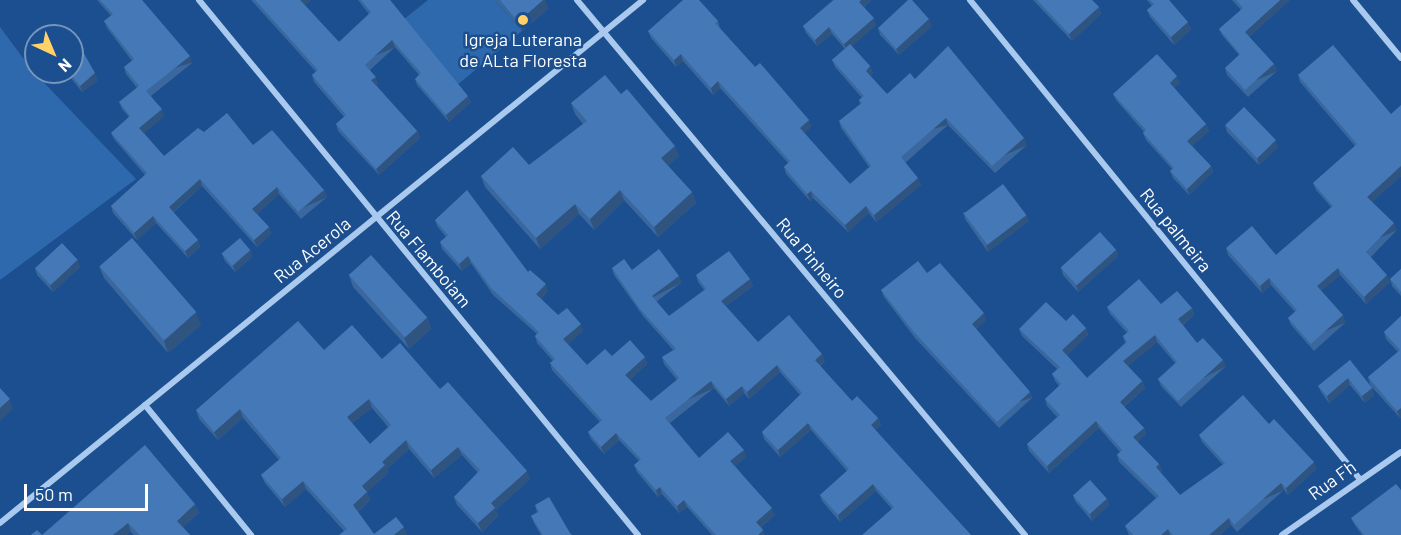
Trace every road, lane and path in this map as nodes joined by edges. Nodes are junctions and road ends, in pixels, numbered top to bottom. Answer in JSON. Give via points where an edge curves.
{"nodes":[{"id":1,"x":199,"y":0,"type":"edge"},
{"id":2,"x":577,"y":0,"type":"edge"},
{"id":3,"x":643,"y":0,"type":"edge"},
{"id":4,"x":970,"y":0,"type":"edge"},
{"id":5,"x":1353,"y":0,"type":"edge"},
{"id":6,"x":603,"y":33,"type":"junction"},
{"id":7,"x":1401,"y":58,"type":"edge"},
{"id":8,"x":375,"y":217,"type":"junction"},
{"id":9,"x":145,"y":405,"type":"junction"},
{"id":10,"x":1401,"y":452,"type":"edge"},
{"id":11,"x":1359,"y":478,"type":"junction"},
{"id":12,"x":0,"y":523,"type":"edge"},
{"id":13,"x":251,"y":535,"type":"edge"},
{"id":14,"x":638,"y":535,"type":"edge"},
{"id":15,"x":1025,"y":535,"type":"edge"},
{"id":16,"x":1282,"y":535,"type":"edge"}],
"edges":[{"from":1,"to":8,"type":"street","name":"Rua Flamboiam"},
{"from":2,"to":6,"type":"street","name":"Rua Pinheiro"},
{"from":3,"to":6,"type":"street","name":"Rua Acerola"},
{"from":4,"to":11,"type":"street","name":"Rua palmeira"},
{"from":5,"to":7,"type":"street"},
{"from":6,"to":8,"type":"street","name":"Rua Acerola"},
{"from":6,"to":15,"type":"street","name":"Rua Pinheiro"},
{"from":8,"to":9,"type":"street","name":"Rua Acerola"},
{"from":8,"to":14,"type":"street","name":"Rua Flamboiam"},
{"from":9,"to":12,"type":"street","name":"Rua Acerola"},
{"from":9,"to":13,"type":"street"},
{"from":10,"to":11,"type":"street","name":"Rua Fh"},
{"from":11,"to":16,"type":"street","name":"Rua Fh"}]}
